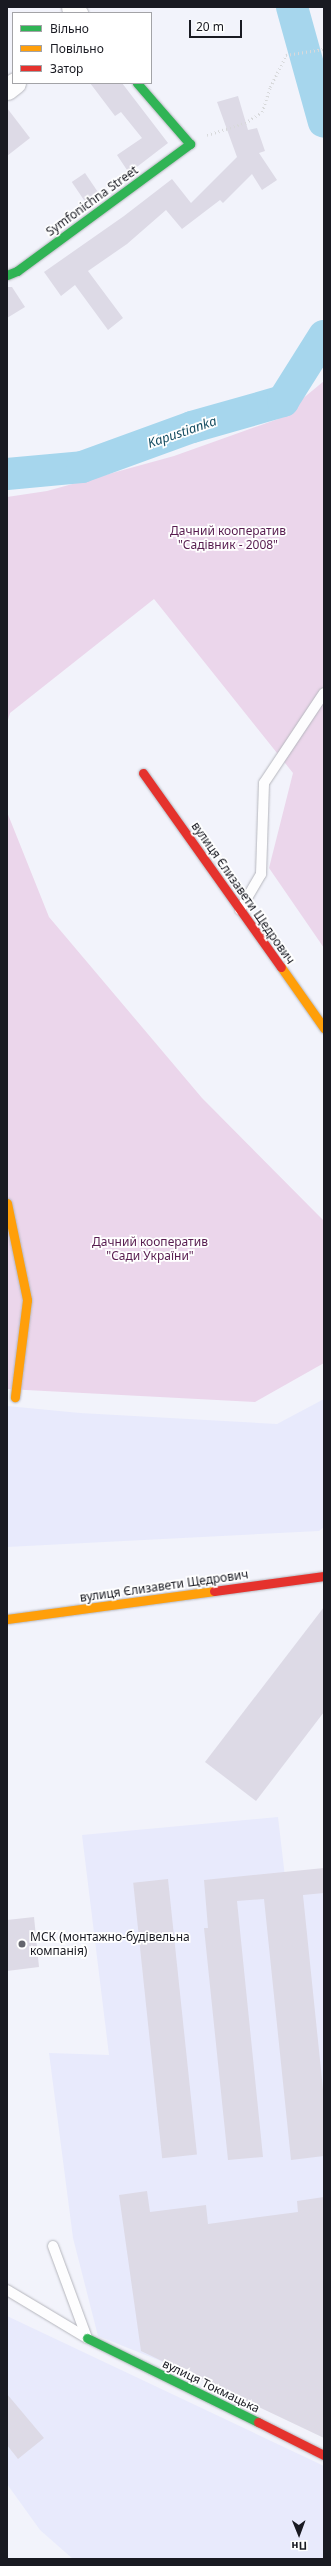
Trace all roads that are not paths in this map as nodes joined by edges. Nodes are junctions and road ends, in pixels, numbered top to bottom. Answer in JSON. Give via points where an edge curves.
{"nodes":[{"id":1,"x":138,"y":84,"type":"edge"},
{"id":2,"x":7,"y":275,"type":"edge"},
{"id":3,"x":324,"y":693,"type":"edge"},
{"id":4,"x":143,"y":773,"type":"dead end"},
{"id":5,"x":240,"y":910,"type":"junction"},
{"id":6,"x":324,"y":1028,"type":"edge"},
{"id":7,"x":7,"y":1204,"type":"edge"},
{"id":8,"x":15,"y":1397,"type":"dead end"},
{"id":9,"x":324,"y":1576,"type":"edge"},
{"id":10,"x":7,"y":1619,"type":"edge"},
{"id":11,"x":53,"y":2246,"type":"dead end"},
{"id":12,"x":7,"y":2290,"type":"edge"},
{"id":13,"x":87,"y":2338,"type":"junction"},
{"id":14,"x":324,"y":2455,"type":"edge"}],
"edges":[{"from":1,"to":2,"type":"street","name":"Symfonichna Street","via":[[190,145],[17,271]]},
{"from":3,"to":5,"type":"lane","via":[[264,783],[261,874]]},
{"from":4,"to":5,"type":"street","name":"вулиця Єлизавети Щедрович"},
{"from":5,"to":6,"type":"street","name":"вулиця Єлизавети Щедрович"},
{"from":7,"to":8,"type":"street","via":[[27,1300]]},
{"from":9,"to":10,"type":"street","name":"вулиця Єлизавети Щедрович"},
{"from":11,"to":13,"type":"lane"},
{"from":12,"to":13,"type":"lane"},
{"from":13,"to":14,"type":"street","name":"вулиця Токмацька"}]}
